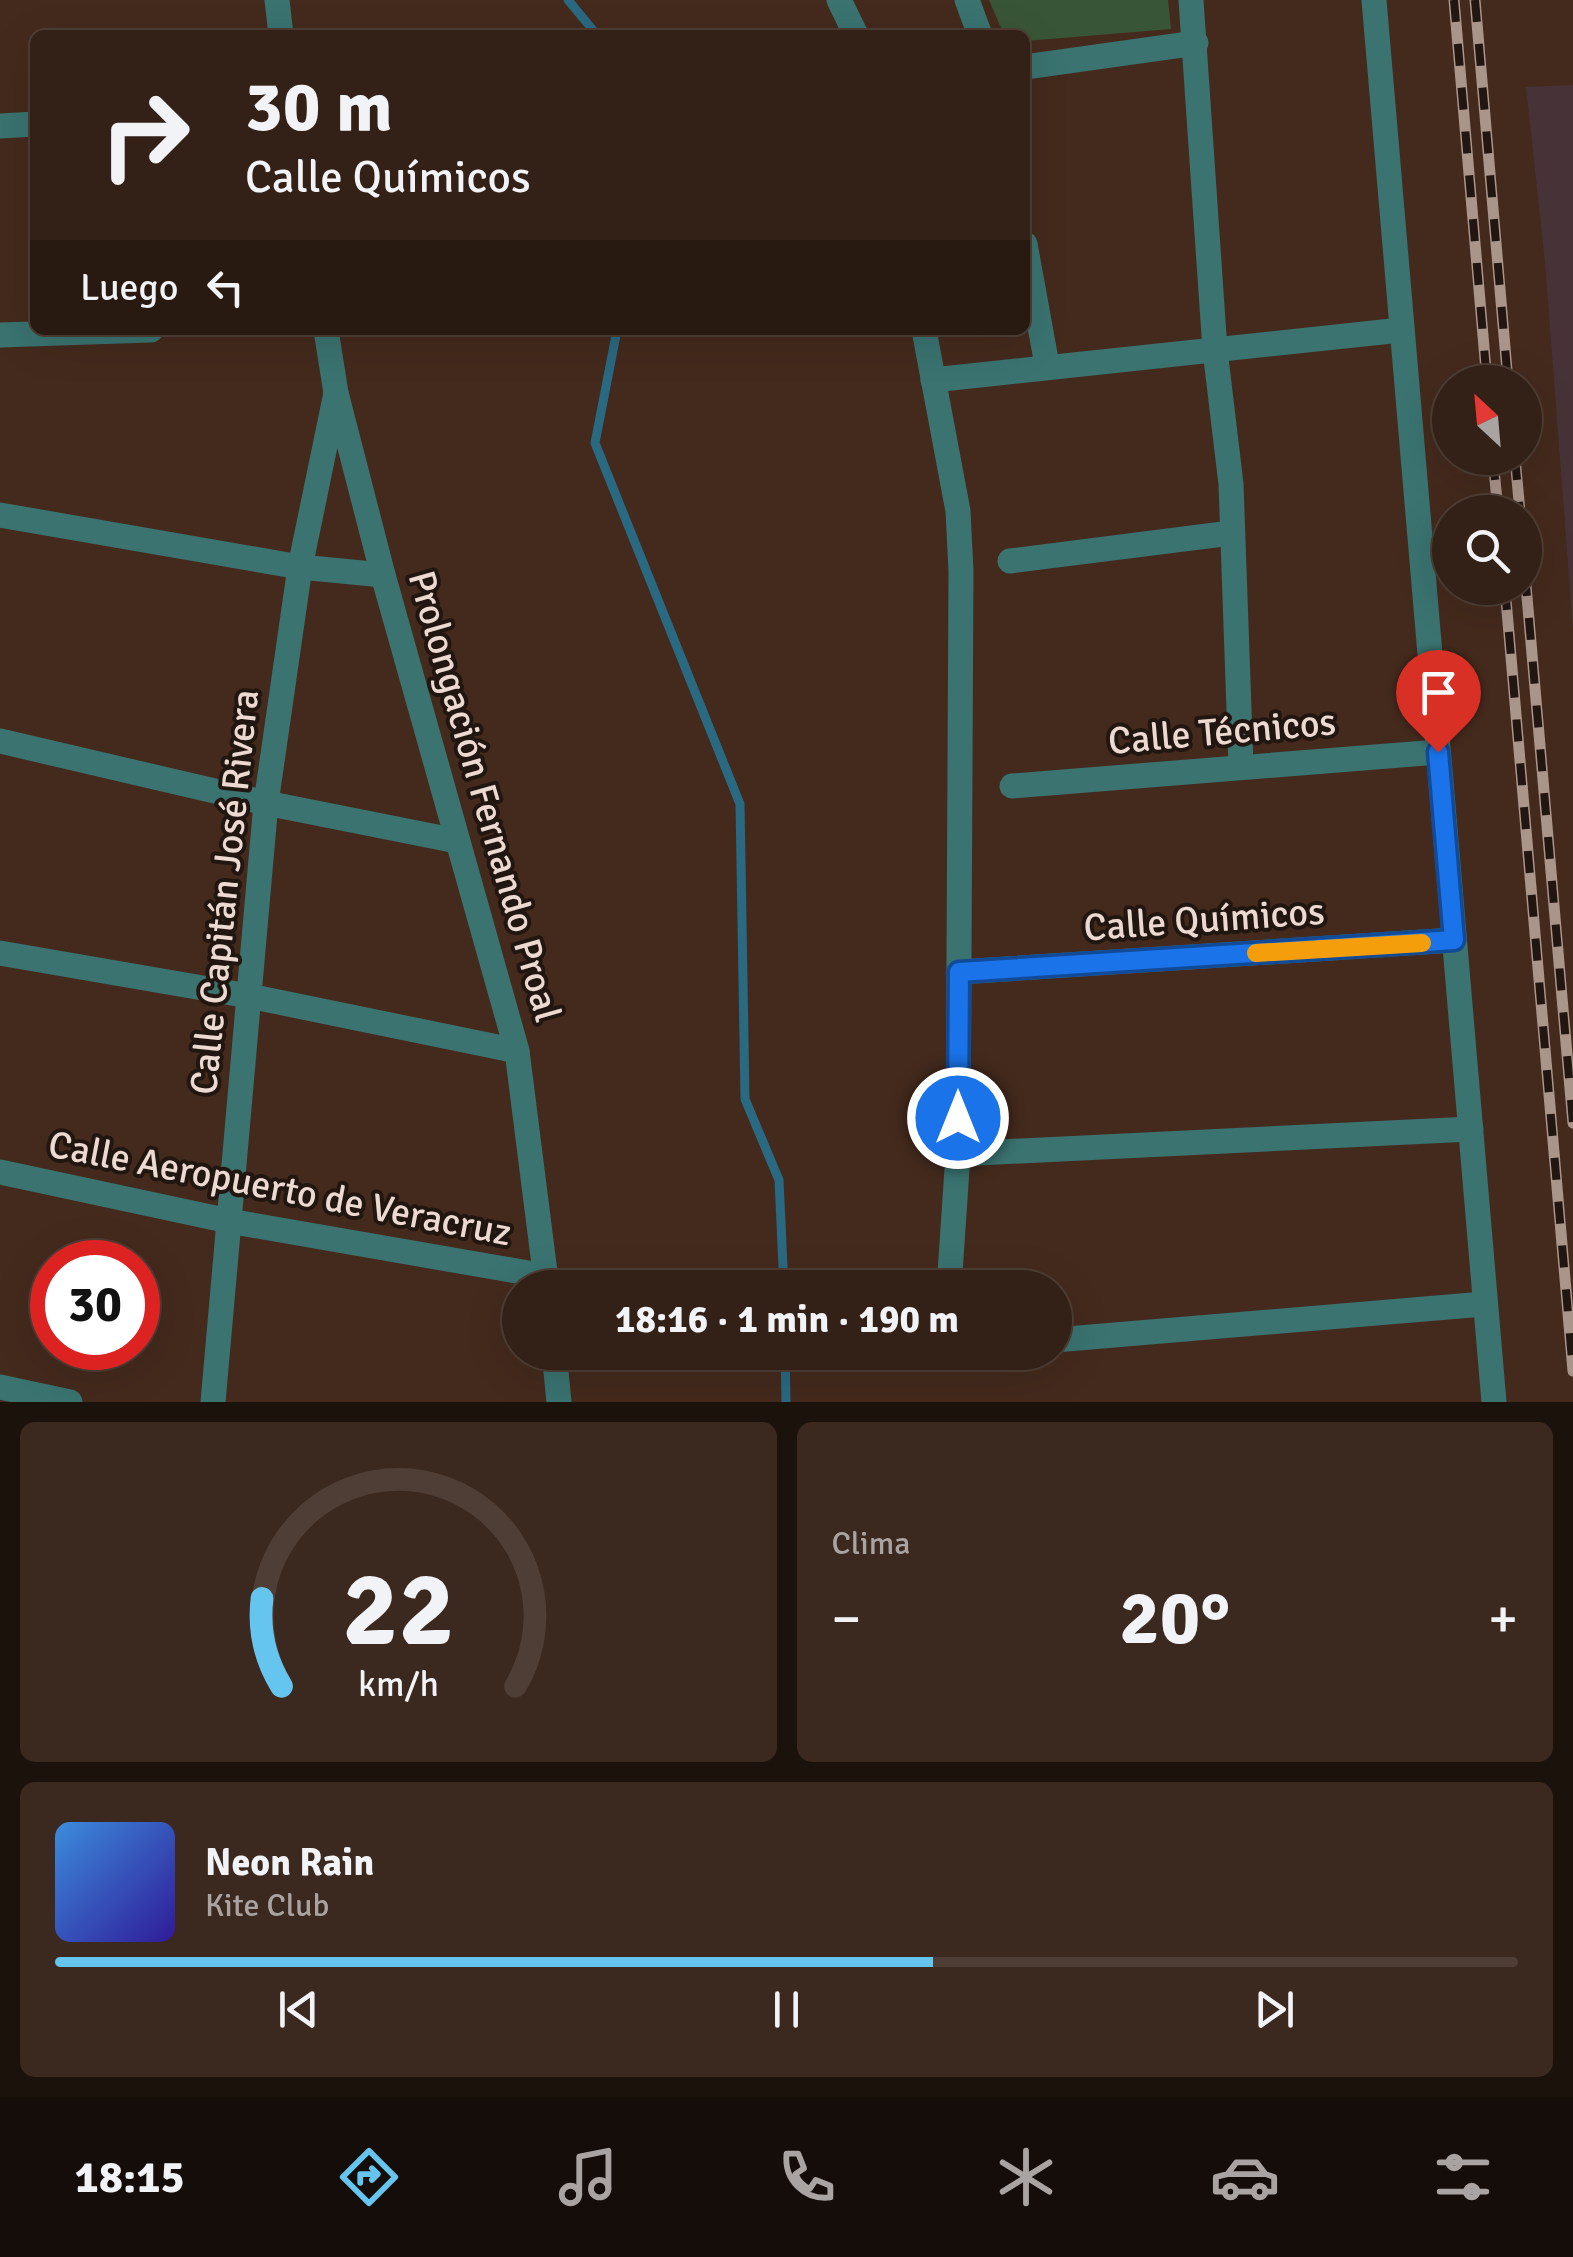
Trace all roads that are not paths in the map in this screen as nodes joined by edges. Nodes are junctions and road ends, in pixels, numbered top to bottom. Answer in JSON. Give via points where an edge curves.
{"nodes":[{"id":1,"x":277,"y":0,"type":"edge"},
{"id":2,"x":839,"y":0,"type":"edge"},
{"id":3,"x":967,"y":0,"type":"edge"},
{"id":4,"x":1192,"y":0,"type":"edge"},
{"id":5,"x":1374,"y":0,"type":"edge"},
{"id":6,"x":280,"y":30,"type":"edge"},
{"id":7,"x":854,"y":30,"type":"edge"},
{"id":8,"x":978,"y":30,"type":"edge"},
{"id":9,"x":1196,"y":43,"type":"junction"},
{"id":10,"x":1030,"y":66,"type":"edge"},
{"id":11,"x":30,"y":124,"type":"edge"},
{"id":12,"x":0,"y":126,"type":"edge"},
{"id":13,"x":1030,"y":273,"type":"edge"},
{"id":14,"x":1401,"y":330,"type":"junction"},
{"id":15,"x":30,"y":334,"type":"edge"},
{"id":16,"x":0,"y":335,"type":"edge"},
{"id":17,"x":327,"y":335,"type":"edge"},
{"id":18,"x":925,"y":335,"type":"edge"},
{"id":19,"x":1215,"y":350,"type":"junction"},
{"id":20,"x":1046,"y":365,"type":"junction"},
{"id":21,"x":933,"y":380,"type":"junction"},
{"id":22,"x":336,"y":392,"type":"junction"},
{"id":23,"x":0,"y":515,"type":"edge"},
{"id":24,"x":1231,"y":533,"type":"junction"},
{"id":25,"x":1010,"y":560,"type":"dead end"},
{"id":26,"x":300,"y":567,"type":"junction"},
{"id":27,"x":383,"y":574,"type":"junction"},
{"id":28,"x":0,"y":741,"type":"edge"},
{"id":29,"x":1438,"y":752,"type":"junction"},
{"id":30,"x":1241,"y":766,"type":"junction"},
{"id":31,"x":1012,"y":786,"type":"dead end"},
{"id":32,"x":266,"y":803,"type":"junction"},
{"id":33,"x":457,"y":840,"type":"junction"},
{"id":34,"x":1454,"y":940,"type":"junction"},
{"id":35,"x":0,"y":953,"type":"edge"},
{"id":36,"x":959,"y":972,"type":"junction"},
{"id":37,"x":249,"y":996,"type":"junction"},
{"id":38,"x":517,"y":1051,"type":"junction"},
{"id":39,"x":1471,"y":1130,"type":"junction"},
{"id":40,"x":958,"y":1154,"type":"junction"},
{"id":41,"x":0,"y":1172,"type":"edge"},
{"id":42,"x":229,"y":1221,"type":"junction"},
{"id":43,"x":544,"y":1270,"type":"edge"},
{"id":44,"x":950,"y":1270,"type":"edge"},
{"id":45,"x":502,"y":1274,"type":"edge"},
{"id":46,"x":1484,"y":1304,"type":"junction"},
{"id":47,"x":1072,"y":1339,"type":"edge"},
{"id":48,"x":556,"y":1370,"type":"edge"},
{"id":49,"x":0,"y":1387,"type":"edge"},
{"id":50,"x":70,"y":1402,"type":"edge"},
{"id":51,"x":213,"y":1402,"type":"edge"},
{"id":52,"x":559,"y":1402,"type":"edge"},
{"id":53,"x":1494,"y":1402,"type":"edge"}],
"edges":[{"from":1,"to":6,"type":"street"},
{"from":2,"to":7,"type":"street"},
{"from":3,"to":8,"type":"street"},
{"from":4,"to":9,"type":"street"},
{"from":5,"to":14,"type":"street"},
{"from":9,"to":10,"type":"street"},
{"from":9,"to":19,"type":"street"},
{"from":11,"to":12,"type":"street"},
{"from":13,"to":20,"type":"street"},
{"from":14,"to":19,"type":"street"},
{"from":14,"to":29,"type":"street"},
{"from":15,"to":16,"type":"street"},
{"from":17,"to":22,"type":"street","name":"Prolongación Fernando Proal"},
{"from":18,"to":21,"type":"street"},
{"from":19,"to":20,"type":"street"},
{"from":19,"to":24,"type":"street"},
{"from":20,"to":21,"type":"street"},
{"from":21,"to":36,"type":"street","via":[[958,511],[961,571]]},
{"from":22,"to":26,"type":"street","name":"Calle Capitán José Rivera"},
{"from":22,"to":27,"type":"street","name":"Prolongación Fernando Proal"},
{"from":23,"to":26,"type":"street"},
{"from":24,"to":25,"type":"street"},
{"from":24,"to":30,"type":"street"},
{"from":26,"to":27,"type":"street"},
{"from":26,"to":32,"type":"street","name":"Calle Capitán José Rivera"},
{"from":27,"to":33,"type":"street","name":"Prolongación Fernando Proal"},
{"from":28,"to":32,"type":"street"},
{"from":29,"to":30,"type":"street","name":"Calle Técnicos"},
{"from":29,"to":34,"type":"street"},
{"from":30,"to":31,"type":"street","name":"Calle Técnicos"},
{"from":32,"to":33,"type":"street"},
{"from":32,"to":37,"type":"street","name":"Calle Capitán José Rivera"},
{"from":33,"to":38,"type":"street","name":"Prolongación Fernando Proal"},
{"from":34,"to":36,"type":"street","name":"Calle Químicos"},
{"from":34,"to":39,"type":"street"},
{"from":35,"to":37,"type":"street"},
{"from":36,"to":40,"type":"street"},
{"from":37,"to":38,"type":"street"},
{"from":37,"to":42,"type":"street","name":"Calle Capitán José Rivera"},
{"from":38,"to":43,"type":"street","name":"Prolongación Fernando Proal"},
{"from":39,"to":40,"type":"street"},
{"from":39,"to":46,"type":"street"},
{"from":40,"to":44,"type":"street"},
{"from":41,"to":42,"type":"street","name":"Calle Aeropuerto de Veracruz"},
{"from":42,"to":45,"type":"street","name":"Calle Aeropuerto de Veracruz"},
{"from":42,"to":51,"type":"street","name":"Calle Capitán José Rivera"},
{"from":46,"to":47,"type":"street"},
{"from":46,"to":53,"type":"street"},
{"from":48,"to":52,"type":"street"},
{"from":49,"to":50,"type":"street"}]}
